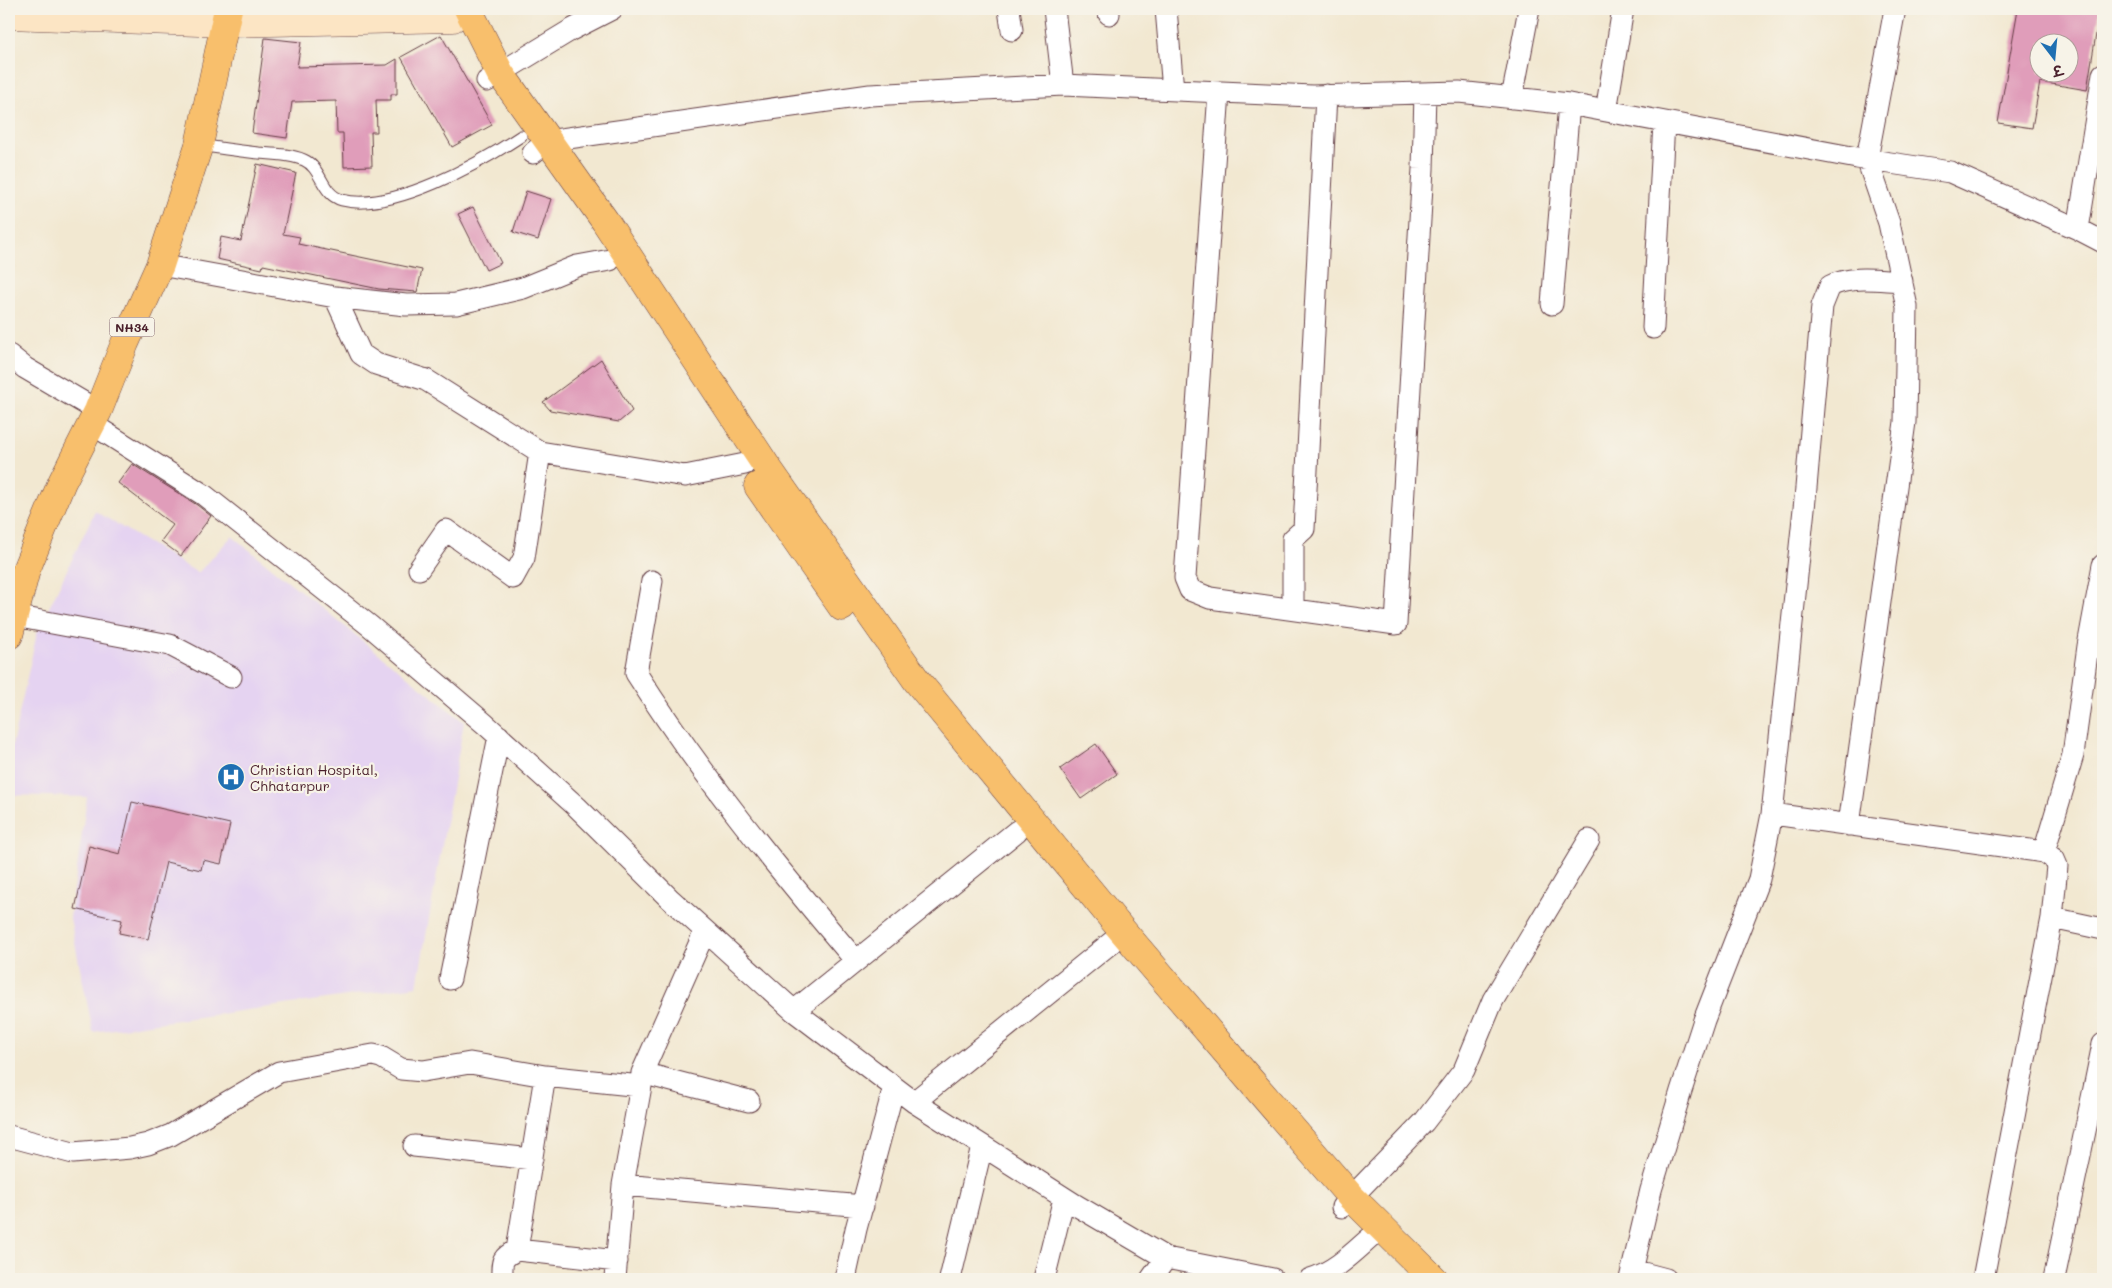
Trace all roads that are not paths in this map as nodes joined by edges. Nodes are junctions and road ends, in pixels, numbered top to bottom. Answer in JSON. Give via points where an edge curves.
{"nodes":[{"id":1,"x":612,"y":9,"type":"edge"},
{"id":2,"x":1009,"y":9,"type":"edge"},
{"id":3,"x":1054,"y":9,"type":"edge"},
{"id":4,"x":1166,"y":9,"type":"edge"},
{"id":5,"x":1529,"y":9,"type":"edge"},
{"id":6,"x":1624,"y":9,"type":"edge"},
{"id":7,"x":1895,"y":9,"type":"edge"},
{"id":8,"x":456,"y":12,"type":"edge"},
{"id":9,"x":78,"y":13,"type":"edge"},
{"id":10,"x":9,"y":14,"type":"edge"},
{"id":11,"x":227,"y":16,"type":"edge"},
{"id":12,"x":1012,"y":30,"type":"dead end"},
{"id":13,"x":2103,"y":74,"type":"edge"},
{"id":14,"x":493,"y":77,"type":"junction"},
{"id":15,"x":1063,"y":85,"type":"junction"},
{"id":16,"x":1173,"y":90,"type":"junction"},
{"id":17,"x":1219,"y":92,"type":"junction"},
{"id":18,"x":1425,"y":93,"type":"junction"},
{"id":19,"x":1326,"y":95,"type":"junction"},
{"id":20,"x":1512,"y":98,"type":"junction"},
{"id":21,"x":1569,"y":104,"type":"junction"},
{"id":22,"x":1606,"y":111,"type":"junction"},
{"id":23,"x":1664,"y":122,"type":"junction"},
{"id":24,"x":534,"y":144,"type":"junction"},
{"id":25,"x":199,"y":146,"type":"junction"},
{"id":26,"x":1867,"y":159,"type":"junction"},
{"id":27,"x":2078,"y":229,"type":"junction"},
{"id":28,"x":2103,"y":242,"type":"edge"},
{"id":29,"x":610,"y":260,"type":"junction"},
{"id":30,"x":160,"y":265,"type":"junction"},
{"id":31,"x":1902,"y":282,"type":"junction"},
{"id":32,"x":335,"y":297,"type":"junction"},
{"id":33,"x":1552,"y":304,"type":"dead end"},
{"id":34,"x":1653,"y":328,"type":"dead end"},
{"id":35,"x":9,"y":354,"type":"edge"},
{"id":36,"x":95,"y":418,"type":"junction"},
{"id":37,"x":540,"y":452,"type":"junction"},
{"id":38,"x":745,"y":464,"type":"junction"},
{"id":39,"x":2103,"y":565,"type":"edge"},
{"id":40,"x":418,"y":568,"type":"dead end"},
{"id":41,"x":652,"y":581,"type":"dead end"},
{"id":42,"x":1293,"y":609,"type":"junction"},
{"id":43,"x":10,"y":622,"type":"edge"},
{"id":44,"x":2096,"y":647,"type":"edge"},
{"id":45,"x":231,"y":677,"type":"dead end"},
{"id":46,"x":499,"y":736,"type":"junction"},
{"id":47,"x":1772,"y":814,"type":"junction"},
{"id":48,"x":1849,"y":825,"type":"junction"},
{"id":49,"x":1017,"y":831,"type":"junction"},
{"id":50,"x":1589,"y":840,"type":"dead end"},
{"id":51,"x":2044,"y":852,"type":"junction"},
{"id":52,"x":2052,"y":918,"type":"junction"},
{"id":53,"x":2103,"y":929,"type":"edge"},
{"id":54,"x":705,"y":931,"type":"junction"},
{"id":55,"x":1112,"y":942,"type":"junction"},
{"id":56,"x":856,"y":961,"type":"junction"},
{"id":57,"x":450,"y":979,"type":"dead end"},
{"id":58,"x":794,"y":1011,"type":"junction"},
{"id":59,"x":2103,"y":1044,"type":"edge"},
{"id":60,"x":545,"y":1076,"type":"junction"},
{"id":61,"x":642,"y":1080,"type":"junction"},
{"id":62,"x":894,"y":1087,"type":"junction"},
{"id":63,"x":2098,"y":1094,"type":"edge"},
{"id":64,"x":749,"y":1101,"type":"dead end"},
{"id":65,"x":914,"y":1102,"type":"junction"},
{"id":66,"x":9,"y":1136,"type":"edge"},
{"id":67,"x":414,"y":1146,"type":"dead end"},
{"id":68,"x":982,"y":1146,"type":"junction"},
{"id":69,"x":532,"y":1158,"type":"junction"},
{"id":70,"x":623,"y":1185,"type":"junction"},
{"id":71,"x":1064,"y":1198,"type":"junction"},
{"id":72,"x":1346,"y":1202,"type":"junction"},
{"id":73,"x":862,"y":1206,"type":"junction"},
{"id":74,"x":1370,"y":1238,"type":"junction"},
{"id":75,"x":517,"y":1250,"type":"junction"},
{"id":76,"x":1166,"y":1258,"type":"junction"},
{"id":77,"x":616,"y":1270,"type":"edge"},
{"id":78,"x":1631,"y":1275,"type":"edge"},
{"id":79,"x":502,"y":1279,"type":"edge"},
{"id":80,"x":845,"y":1279,"type":"edge"},
{"id":81,"x":950,"y":1279,"type":"edge"},
{"id":82,"x":1044,"y":1279,"type":"edge"},
{"id":83,"x":1152,"y":1279,"type":"edge"},
{"id":84,"x":1273,"y":1279,"type":"edge"},
{"id":85,"x":1310,"y":1279,"type":"edge"},
{"id":86,"x":1412,"y":1279,"type":"edge"},
{"id":87,"x":1434,"y":1279,"type":"edge"},
{"id":88,"x":1666,"y":1279,"type":"edge"},
{"id":89,"x":1983,"y":1279,"type":"edge"},
{"id":90,"x":2054,"y":1279,"type":"edge"}],
"edges":[{"from":1,"to":14,"type":"street"},
{"from":2,"to":12,"type":"street"},
{"from":3,"to":15,"type":"street"},
{"from":4,"to":16,"type":"street"},
{"from":5,"to":20,"type":"street"},
{"from":6,"to":22,"type":"street"},
{"from":7,"to":26,"type":"street"},
{"from":8,"to":11,"type":"main road"},
{"from":8,"to":14,"type":"main road"},
{"from":9,"to":10,"type":"main road"},
{"from":9,"to":11,"type":"main road"},
{"from":11,"to":25,"type":"main road","number":"NH34"},
{"from":13,"to":27,"type":"street"},
{"from":14,"to":24,"type":"main road"},
{"from":15,"to":16,"type":"street"},
{"from":15,"to":24,"type":"street","via":[[870,95]]},
{"from":16,"to":17,"type":"street"},
{"from":17,"to":19,"type":"street"},
{"from":17,"to":42,"type":"street","via":[[1185,578],[1190,590],[1210,598]]},
{"from":18,"to":19,"type":"street"},
{"from":18,"to":20,"type":"street","via":[[1459,92]]},
{"from":18,"to":42,"type":"street","via":[[1396,624]]},
{"from":19,"to":42,"type":"street","via":[[1304,529],[1292,539]]},
{"from":20,"to":21,"type":"street"},
{"from":21,"to":22,"type":"street"},
{"from":21,"to":33,"type":"street"},
{"from":22,"to":23,"type":"street"},
{"from":23,"to":26,"type":"street"},
{"from":23,"to":34,"type":"street"},
{"from":24,"to":25,"type":"lane","via":[[388,198],[360,202],[331,195],[315,168],[305,160]]},
{"from":24,"to":29,"type":"main road"},
{"from":24,"to":72,"type":"main road","via":[[605,221],[765,464],[917,681]]},
{"from":25,"to":30,"type":"main road","number":"NH34"},
{"from":26,"to":27,"type":"street","via":[[1950,172]]},
{"from":26,"to":31,"type":"street","via":[[1889,223]]},
{"from":27,"to":28,"type":"street"},
{"from":29,"to":32,"type":"street","via":[[577,266],[523,288],[456,304],[406,305]]},
{"from":29,"to":38,"type":"main road"},
{"from":30,"to":32,"type":"street"},
{"from":30,"to":36,"type":"main road","number":"NH34"},
{"from":31,"to":47,"type":"street","via":[[1863,278],[1842,280],[1830,286],[1822,306]]},
{"from":31,"to":48,"type":"street","via":[[1907,307],[1905,422]]},
{"from":32,"to":37,"type":"street","via":[[361,354],[376,364],[426,380]]},
{"from":35,"to":36,"type":"street"},
{"from":36,"to":43,"type":"main road","number":"NH34","via":[[62,482],[26,570]]},
{"from":36,"to":46,"type":"street","via":[[204,495],[370,626]]},
{"from":37,"to":38,"type":"street","via":[[685,476]]},
{"from":37,"to":40,"type":"street","via":[[524,558],[513,578],[446,530]]},
{"from":38,"to":49,"type":"main road","via":[[819,575]]},
{"from":39,"to":44,"type":"street"},
{"from":41,"to":56,"type":"street","via":[[636,673],[774,864]]},
{"from":43,"to":45,"type":"street","via":[[170,645]]},
{"from":44,"to":51,"type":"street","via":[[2073,755]]},
{"from":46,"to":54,"type":"street"},
{"from":46,"to":57,"type":"street"},
{"from":47,"to":48,"type":"street"},
{"from":47,"to":78,"type":"street","via":[[1759,878],[1704,1020],[1681,1091],[1651,1190]]},
{"from":48,"to":51,"type":"street"},
{"from":49,"to":55,"type":"main road"},
{"from":49,"to":56,"type":"street"},
{"from":50,"to":72,"type":"street","via":[[1493,1000],[1464,1070],[1424,1122]]},
{"from":51,"to":52,"type":"street","via":[[2054,859],[2057,866]]},
{"from":52,"to":53,"type":"street"},
{"from":52,"to":89,"type":"street"},
{"from":54,"to":58,"type":"street"},
{"from":54,"to":61,"type":"street"},
{"from":55,"to":65,"type":"street"},
{"from":55,"to":72,"type":"main road","via":[[1240,1092]]},
{"from":56,"to":58,"type":"street"},
{"from":58,"to":62,"type":"street"},
{"from":59,"to":63,"type":"street"},
{"from":60,"to":61,"type":"street"},
{"from":60,"to":66,"type":"street","via":[[470,1063],[423,1071],[401,1069],[381,1057],[372,1056],[280,1072],[172,1135],[130,1148],[73,1153]]},
{"from":60,"to":69,"type":"street"},
{"from":61,"to":64,"type":"street"},
{"from":61,"to":70,"type":"street"},
{"from":62,"to":65,"type":"street"},
{"from":62,"to":73,"type":"street"},
{"from":63,"to":90,"type":"street"},
{"from":65,"to":68,"type":"street"},
{"from":67,"to":69,"type":"street"},
{"from":68,"to":71,"type":"street"},
{"from":68,"to":81,"type":"street"},
{"from":69,"to":75,"type":"street"},
{"from":70,"to":73,"type":"street"},
{"from":70,"to":77,"type":"street"},
{"from":71,"to":76,"type":"street"},
{"from":71,"to":82,"type":"street"},
{"from":72,"to":74,"type":"main road"},
{"from":72,"to":87,"type":"main road"},
{"from":73,"to":80,"type":"street"},
{"from":74,"to":85,"type":"street","via":[[1341,1264],[1322,1276]]},
{"from":74,"to":86,"type":"main road"},
{"from":75,"to":77,"type":"street"},
{"from":75,"to":79,"type":"street","via":[[502,1261]]},
{"from":76,"to":83,"type":"street"},
{"from":76,"to":84,"type":"street"},
{"from":78,"to":88,"type":"street"}]}
